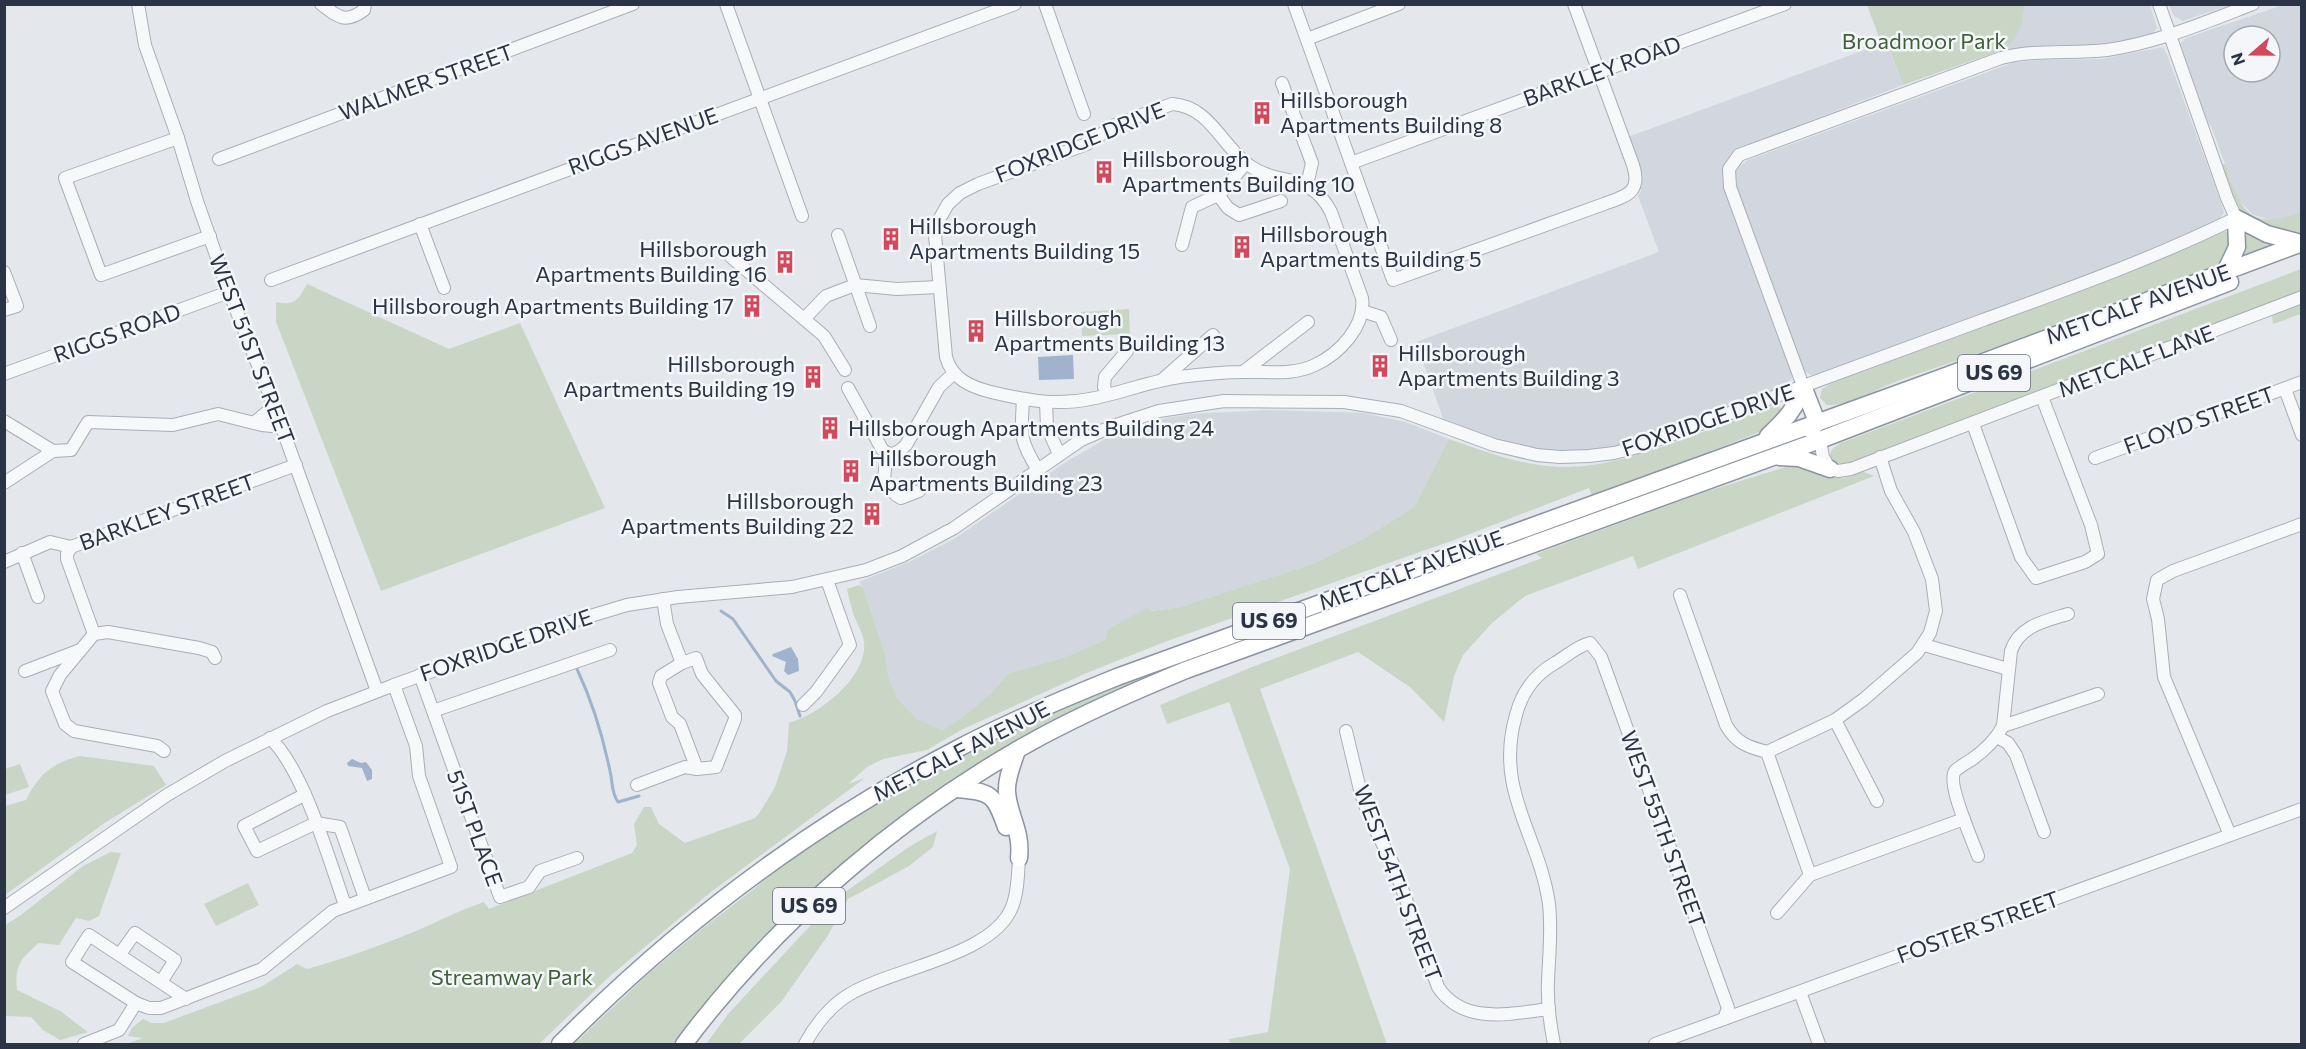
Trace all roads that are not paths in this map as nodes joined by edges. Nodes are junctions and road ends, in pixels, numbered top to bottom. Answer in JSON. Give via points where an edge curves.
{"nodes":[{"id":1,"x":321,"y":4,"type":"edge"},
{"id":2,"x":365,"y":4,"type":"edge"},
{"id":3,"x":633,"y":4,"type":"edge"},
{"id":4,"x":726,"y":4,"type":"edge"},
{"id":5,"x":1015,"y":4,"type":"edge"},
{"id":6,"x":1045,"y":4,"type":"edge"},
{"id":7,"x":1294,"y":4,"type":"edge"},
{"id":8,"x":1399,"y":4,"type":"edge"},
{"id":9,"x":1574,"y":4,"type":"edge"},
{"id":10,"x":1785,"y":4,"type":"edge"},
{"id":11,"x":2159,"y":4,"type":"edge"},
{"id":12,"x":2253,"y":4,"type":"edge"},
{"id":13,"x":140,"y":5,"type":"edge"},
{"id":14,"x":2169,"y":34,"type":"junction"},
{"id":15,"x":1307,"y":39,"type":"junction"},
{"id":16,"x":1599,"y":72,"type":"junction"},
{"id":17,"x":1282,"y":83,"type":"dead end"},
{"id":18,"x":759,"y":98,"type":"junction"},
{"id":19,"x":1084,"y":114,"type":"dead end"},
{"id":20,"x":178,"y":138,"type":"junction"},
{"id":21,"x":219,"y":159,"type":"dead end"},
{"id":22,"x":1351,"y":163,"type":"junction"},
{"id":23,"x":1246,"y":164,"type":"junction"},
{"id":24,"x":1307,"y":185,"type":"junction"},
{"id":25,"x":1218,"y":196,"type":"junction"},
{"id":26,"x":1281,"y":201,"type":"dead end"},
{"id":27,"x":802,"y":216,"type":"dead end"},
{"id":28,"x":2236,"y":218,"type":"junction"},
{"id":29,"x":420,"y":224,"type":"junction"},
{"id":30,"x":838,"y":235,"type":"dead end"},
{"id":31,"x":210,"y":236,"type":"junction"},
{"id":32,"x":1182,"y":245,"type":"dead end"},
{"id":33,"x":2300,"y":251,"type":"edge"},
{"id":34,"x":731,"y":257,"type":"dead end"},
{"id":35,"x":4,"y":272,"type":"edge"},
{"id":36,"x":2225,"y":272,"type":"junction"},
{"id":37,"x":271,"y":280,"type":"dead end"},
{"id":38,"x":855,"y":285,"type":"junction"},
{"id":39,"x":938,"y":287,"type":"junction"},
{"id":40,"x":444,"y":288,"type":"dead end"},
{"id":41,"x":229,"y":292,"type":"junction"},
{"id":42,"x":2301,"y":297,"type":"edge"},
{"id":43,"x":4,"y":310,"type":"edge"},
{"id":44,"x":1362,"y":311,"type":"junction"},
{"id":45,"x":804,"y":319,"type":"junction"},
{"id":46,"x":1308,"y":322,"type":"dead end"},
{"id":47,"x":870,"y":326,"type":"dead end"},
{"id":48,"x":1213,"y":335,"type":"dead end"},
{"id":49,"x":1392,"y":340,"type":"dead end"},
{"id":50,"x":1127,"y":351,"type":"dead end"},
{"id":51,"x":845,"y":370,"type":"dead end"},
{"id":52,"x":1243,"y":372,"type":"junction"},
{"id":53,"x":954,"y":373,"type":"junction"},
{"id":54,"x":4,"y":374,"type":"edge"},
{"id":55,"x":1943,"y":377,"type":"junction"},
{"id":56,"x":1162,"y":380,"type":"junction"},
{"id":57,"x":2301,"y":382,"type":"edge"},
{"id":58,"x":1803,"y":386,"type":"junction"},
{"id":59,"x":848,"y":388,"type":"dead end"},
{"id":60,"x":2285,"y":389,"type":"junction"},
{"id":61,"x":1107,"y":394,"type":"junction"},
{"id":62,"x":2042,"y":397,"type":"junction"},
{"id":63,"x":1023,"y":400,"type":"junction"},
{"id":64,"x":1046,"y":403,"type":"junction"},
{"id":65,"x":274,"y":406,"type":"junction"},
{"id":66,"x":4,"y":421,"type":"edge"},
{"id":67,"x":1817,"y":422,"type":"junction"},
{"id":68,"x":255,"y":423,"type":"junction"},
{"id":69,"x":1973,"y":424,"type":"junction"},
{"id":70,"x":282,"y":427,"type":"junction"},
{"id":71,"x":2301,"y":435,"type":"edge"},
{"id":72,"x":1820,"y":440,"type":"junction"},
{"id":73,"x":1765,"y":450,"type":"junction"},
{"id":74,"x":53,"y":451,"type":"junction"},
{"id":75,"x":887,"y":454,"type":"junction"},
{"id":76,"x":1059,"y":454,"type":"junction"},
{"id":77,"x":1880,"y":458,"type":"junction"},
{"id":78,"x":2095,"y":458,"type":"dead end"},
{"id":79,"x":296,"y":465,"type":"junction"},
{"id":80,"x":1830,"y":469,"type":"junction"},
{"id":81,"x":1038,"y":470,"type":"junction"},
{"id":82,"x":4,"y":483,"type":"edge"},
{"id":83,"x":1686,"y":488,"type":"junction"},
{"id":84,"x":919,"y":491,"type":"dead end"},
{"id":85,"x":2301,"y":524,"type":"edge"},
{"id":86,"x":71,"y":547,"type":"junction"},
{"id":87,"x":22,"y":553,"type":"junction"},
{"id":88,"x":4,"y":562,"type":"edge"},
{"id":89,"x":827,"y":580,"type":"junction"},
{"id":90,"x":1680,"y":595,"type":"dead end"},
{"id":91,"x":38,"y":597,"type":"dead end"},
{"id":92,"x":663,"y":599,"type":"junction"},
{"id":93,"x":2068,"y":614,"type":"dead end"},
{"id":94,"x":94,"y":634,"type":"junction"},
{"id":95,"x":1924,"y":645,"type":"junction"},
{"id":96,"x":81,"y":650,"type":"junction"},
{"id":97,"x":610,"y":650,"type":"dead end"},
{"id":98,"x":215,"y":658,"type":"dead end"},
{"id":99,"x":682,"y":663,"type":"junction"},
{"id":100,"x":2008,"y":669,"type":"junction"},
{"id":101,"x":25,"y":671,"type":"dead end"},
{"id":102,"x":420,"y":675,"type":"junction"},
{"id":103,"x":394,"y":685,"type":"junction"},
{"id":104,"x":377,"y":691,"type":"junction"},
{"id":105,"x":2098,"y":694,"type":"dead end"},
{"id":106,"x":802,"y":705,"type":"dead end"},
{"id":107,"x":433,"y":711,"type":"junction"},
{"id":108,"x":1835,"y":720,"type":"junction"},
{"id":109,"x":1346,"y":731,"type":"dead end"},
{"id":110,"x":2000,"y":732,"type":"junction"},
{"id":111,"x":270,"y":738,"type":"junction"},
{"id":112,"x":1017,"y":750,"type":"junction"},
{"id":113,"x":164,"y":751,"type":"dead end"},
{"id":114,"x":1767,"y":752,"type":"junction"},
{"id":115,"x":697,"y":769,"type":"junction"},
{"id":116,"x":637,"y":785,"type":"dead end"},
{"id":117,"x":956,"y":789,"type":"junction"},
{"id":118,"x":304,"y":795,"type":"junction"},
{"id":119,"x":1877,"y":801,"type":"dead end"},
{"id":120,"x":2301,"y":809,"type":"edge"},
{"id":121,"x":1964,"y":819,"type":"junction"},
{"id":122,"x":315,"y":823,"type":"junction"},
{"id":123,"x":2044,"y":832,"type":"dead end"},
{"id":124,"x":2230,"y":835,"type":"junction"},
{"id":125,"x":1978,"y":856,"type":"dead end"},
{"id":126,"x":578,"y":858,"type":"dead end"},
{"id":127,"x":1018,"y":858,"type":"junction"},
{"id":128,"x":1810,"y":875,"type":"junction"},
{"id":129,"x":365,"y":898,"type":"junction"},
{"id":130,"x":345,"y":905,"type":"junction"},
{"id":131,"x":4,"y":908,"type":"edge"},
{"id":132,"x":1777,"y":913,"type":"dead end"},
{"id":133,"x":120,"y":954,"type":"junction"},
{"id":134,"x":161,"y":982,"type":"junction"},
{"id":135,"x":1800,"y":992,"type":"junction"},
{"id":136,"x":186,"y":999,"type":"junction"},
{"id":137,"x":136,"y":1003,"type":"junction"},
{"id":138,"x":1549,"y":1009,"type":"junction"},
{"id":139,"x":1724,"y":1019,"type":"junction"},
{"id":140,"x":84,"y":1044,"type":"edge"},
{"id":141,"x":560,"y":1044,"type":"edge"},
{"id":142,"x":684,"y":1044,"type":"edge"},
{"id":143,"x":805,"y":1044,"type":"edge"},
{"id":144,"x":1554,"y":1044,"type":"edge"},
{"id":145,"x":1655,"y":1044,"type":"edge"},
{"id":146,"x":1819,"y":1044,"type":"edge"}],
"edges":[{"from":1,"to":2,"type":"street","via":[[346,19],[364,10]]},
{"from":3,"to":21,"type":"street","name":"WALMER STREET"},
{"from":4,"to":18,"type":"street"},
{"from":5,"to":18,"type":"street","name":"RIGGS AVENUE"},
{"from":6,"to":19,"type":"street"},
{"from":7,"to":15,"type":"street"},
{"from":8,"to":15,"type":"street"},
{"from":9,"to":16,"type":"street"},
{"from":10,"to":16,"type":"street","name":"BARKLEY ROAD"},
{"from":11,"to":14,"type":"street"},
{"from":12,"to":14,"type":"street"},
{"from":13,"to":20,"type":"street","name":"WEST 51ST STREET","via":[[145,45]]},
{"from":14,"to":28,"type":"street"},
{"from":14,"to":58,"type":"street","via":[[2108,50],[2037,52],[1997,59],[1743,153],[1727,176]]},
{"from":15,"to":22,"type":"street"},
{"from":16,"to":22,"type":"street","name":"BARKLEY ROAD"},
{"from":16,"to":22,"type":"street","via":[[1635,171],[1636,182],[1626,196],[1393,280]]},
{"from":17,"to":24,"type":"street","via":[[1312,165]]},
{"from":18,"to":27,"type":"street"},
{"from":18,"to":29,"type":"street","name":"RIGGS AVENUE"},
{"from":20,"to":31,"type":"street","name":"WEST 51ST STREET"},
{"from":20,"to":31,"type":"street","via":[[65,178],[101,275]]},
{"from":23,"to":24,"type":"street","name":"FOXRIDGE DRIVE","via":[[1264,174]]},
{"from":23,"to":25,"type":"street"},
{"from":23,"to":39,"type":"street","name":"FOXRIDGE DRIVE","via":[[1202,115],[1184,106],[1167,105],[1115,125],[1091,142],[956,196],[936,227]]},
{"from":24,"to":44,"type":"street","via":[[1331,212],[1362,298]]},
{"from":25,"to":26,"type":"street","via":[[1239,215]]},
{"from":25,"to":32,"type":"street","via":[[1192,207]]},
{"from":28,"to":33,"type":"highway"},
{"from":28,"to":36,"type":"highway","via":[[2236,247]]},
{"from":28,"to":58,"type":"street","name":"FOXRIDGE DRIVE","via":[[2058,293]]},
{"from":29,"to":37,"type":"street","name":"RIGGS AVENUE"},
{"from":29,"to":40,"type":"street"},
{"from":30,"to":38,"type":"street"},
{"from":31,"to":41,"type":"street","name":"WEST 51ST STREET"},
{"from":33,"to":36,"type":"highway","name":"METCALF AVENUE","number":"US 69"},
{"from":33,"to":72,"type":"highway","name":"METCALF AVENUE","number":"US 69"},
{"from":34,"to":45,"type":"street"},
{"from":35,"to":43,"type":"street","via":[[17,306]]},
{"from":36,"to":55,"type":"highway","name":"METCALF AVENUE","number":"US 69"},
{"from":38,"to":39,"type":"street"},
{"from":38,"to":45,"type":"street","via":[[826,296]]},
{"from":38,"to":47,"type":"street"},
{"from":39,"to":53,"type":"street","name":"FOXRIDGE DRIVE","via":[[946,357]]},
{"from":41,"to":54,"type":"street","name":"RIGGS ROAD"},
{"from":41,"to":65,"type":"street","name":"WEST 51ST STREET"},
{"from":42,"to":62,"type":"street","name":"METCALF LANE"},
{"from":44,"to":49,"type":"street","via":[[1381,317]]},
{"from":44,"to":52,"type":"street","via":[[1349,337],[1315,365],[1290,372]]},
{"from":45,"to":51,"type":"street","via":[[824,336]]},
{"from":46,"to":52,"type":"street"},
{"from":48,"to":56,"type":"street"},
{"from":50,"to":61,"type":"street","via":[[1105,377]]},
{"from":52,"to":56,"type":"street"},
{"from":53,"to":63,"type":"street","via":[[972,386]]},
{"from":53,"to":75,"type":"street","via":[[939,387],[906,445],[896,454]]},
{"from":55,"to":67,"type":"highway","name":"METCALF AVENUE","number":"US 69"},
{"from":55,"to":72,"type":"highway","via":[[1892,404],[1838,424]]},
{"from":56,"to":61,"type":"street"},
{"from":57,"to":60,"type":"street","name":"FLOYD STREET"},
{"from":58,"to":67,"type":"highway"},
{"from":58,"to":73,"type":"highway","via":[[1790,416]]},
{"from":58,"to":76,"type":"street","name":"FOXRIDGE DRIVE","via":[[1638,447],[1589,456],[1548,457],[1510,450],[1380,406],[1304,401],[1224,402],[1172,408],[1095,434]]},
{"from":59,"to":75,"type":"street"},
{"from":60,"to":71,"type":"street"},
{"from":60,"to":78,"type":"street","name":"FLOYD STREET"},
{"from":61,"to":64,"type":"street"},
{"from":62,"to":69,"type":"street","name":"METCALF LANE"},
{"from":62,"to":69,"type":"street","via":[[2091,525],[2098,554],[2085,562],[2036,578],[2030,571],[2021,557]]},
{"from":63,"to":64,"type":"street"},
{"from":63,"to":81,"type":"street","via":[[1022,438]]},
{"from":64,"to":76,"type":"street","via":[[1047,427]]},
{"from":65,"to":68,"type":"street"},
{"from":65,"to":70,"type":"street","name":"WEST 51ST STREET"},
{"from":66,"to":74,"type":"street"},
{"from":67,"to":73,"type":"highway","name":"METCALF AVENUE","number":"US 69"},
{"from":67,"to":83,"type":"highway","via":[[1805,435],[1743,458]]},
{"from":68,"to":70,"type":"street"},
{"from":68,"to":74,"type":"street","via":[[218,414],[174,425],[88,422],[72,450]]},
{"from":69,"to":77,"type":"street","name":"METCALF LANE"},
{"from":70,"to":79,"type":"street","name":"WEST 51ST STREET"},
{"from":72,"to":73,"type":"highway","name":"METCALF AVENUE","number":"US 69"},
{"from":72,"to":80,"type":"street"},
{"from":73,"to":80,"type":"highway"},
{"from":73,"to":83,"type":"highway","name":"METCALF AVENUE","number":"US 69"},
{"from":73,"to":141,"type":"highway","name":"METCALF AVENUE","number":"US 69","via":[[1117,677],[955,750],[834,820],[750,879],[645,963]]},
{"from":74,"to":82,"type":"street"},
{"from":75,"to":84,"type":"street","via":[[884,478],[896,495],[901,498]]},
{"from":76,"to":81,"type":"street","name":"FOXRIDGE DRIVE"},
{"from":77,"to":80,"type":"street","name":"METCALF LANE","via":[[1851,469]]},
{"from":77,"to":95,"type":"street","via":[[1935,590],[1936,611]]},
{"from":79,"to":86,"type":"street","name":"BARKLEY STREET"},
{"from":79,"to":104,"type":"street","name":"WEST 51ST STREET"},
{"from":81,"to":89,"type":"street","name":"FOXRIDGE DRIVE","via":[[927,544],[866,570]]},
{"from":83,"to":112,"type":"highway","name":"METCALF AVENUE","number":"US 69","via":[[1186,670],[1095,709]]},
{"from":85,"to":124,"type":"street","via":[[2157,580],[2153,599],[2164,677]]},
{"from":86,"to":87,"type":"street","name":"BARKLEY STREET","via":[[50,542]]},
{"from":86,"to":94,"type":"street","via":[[67,559]]},
{"from":87,"to":88,"type":"street","name":"BARKLEY STREET"},
{"from":87,"to":91,"type":"street"},
{"from":89,"to":92,"type":"street","name":"FOXRIDGE DRIVE","via":[[776,589]]},
{"from":89,"to":106,"type":"street","via":[[850,645]]},
{"from":90,"to":114,"type":"street","via":[[1732,737]]},
{"from":92,"to":99,"type":"street","via":[[667,624]]},
{"from":92,"to":102,"type":"street","name":"FOXRIDGE DRIVE","via":[[580,618]]},
{"from":93,"to":100,"type":"street","via":[[2021,632],[2014,641]]},
{"from":94,"to":96,"type":"street"},
{"from":94,"to":98,"type":"street","via":[[115,633],[200,648],[212,652]]},
{"from":95,"to":100,"type":"street"},
{"from":95,"to":108,"type":"street","via":[[1883,684]]},
{"from":96,"to":101,"type":"street"},
{"from":96,"to":113,"type":"street","via":[[52,691],[65,724],[75,731]]},
{"from":97,"to":107,"type":"street","name":"FOXRIDGE DRIVE"},
{"from":99,"to":115,"type":"street","via":[[661,676],[659,683]]},
{"from":99,"to":115,"type":"street","via":[[696,658],[702,674],[735,715],[716,767]]},
{"from":100,"to":110,"type":"street"},
{"from":102,"to":103,"type":"street","name":"FOXRIDGE DRIVE"},
{"from":102,"to":107,"type":"street","name":"51ST PLACE"},
{"from":103,"to":104,"type":"street","name":"FOXRIDGE DRIVE"},
{"from":103,"to":129,"type":"street","via":[[416,746],[419,776],[451,867]]},
{"from":104,"to":111,"type":"street","name":"FOXRIDGE DRIVE"},
{"from":105,"to":110,"type":"street"},
{"from":107,"to":126,"type":"street","name":"51ST PLACE","via":[[500,897],[529,886],[540,871]]},
{"from":108,"to":114,"type":"street"},
{"from":108,"to":119,"type":"street"},
{"from":109,"to":138,"type":"street","name":"WEST 54TH STREET","via":[[1371,821],[1393,864],[1445,998],[1475,1014]]},
{"from":110,"to":121,"type":"street","via":[[1952,779]]},
{"from":110,"to":123,"type":"street","via":[[2016,755]]},
{"from":111,"to":118,"type":"street","via":[[284,753]]},
{"from":111,"to":131,"type":"street","name":"FOXRIDGE DRIVE","via":[[167,795]]},
{"from":112,"to":117,"type":"highway","name":"METCALF AVENUE","number":"US 69"},
{"from":112,"to":127,"type":"highway","via":[[1007,793],[1020,841]]},
{"from":114,"to":128,"type":"street"},
{"from":115,"to":116,"type":"street","via":[[685,767]]},
{"from":117,"to":127,"type":"highway","via":[[982,791],[990,796],[999,807]]},
{"from":117,"to":142,"type":"highway","name":"METCALF AVENUE","number":"US 69","via":[[868,854],[804,911],[729,989]]},
{"from":118,"to":122,"type":"street"},
{"from":118,"to":122,"type":"street","via":[[244,826],[257,851]]},
{"from":120,"to":124,"type":"street","name":"FOSTER STREET"},
{"from":121,"to":125,"type":"street"},
{"from":121,"to":128,"type":"street"},
{"from":122,"to":129,"type":"street","via":[[340,827]]},
{"from":122,"to":130,"type":"street"},
{"from":124,"to":135,"type":"street","name":"FOSTER STREET"},
{"from":127,"to":143,"type":"street","via":[[1012,908],[986,938],[847,995],[826,1014]]},
{"from":128,"to":132,"type":"street"},
{"from":129,"to":130,"type":"street"},
{"from":130,"to":136,"type":"street","via":[[327,914],[262,969]]},
{"from":133,"to":134,"type":"street"},
{"from":133,"to":134,"type":"street","via":[[135,933],[176,960]]},
{"from":133,"to":137,"type":"street","via":[[89,935],[72,963]]},
{"from":134,"to":136,"type":"street"},
{"from":135,"to":139,"type":"street","name":"FOSTER STREET"},
{"from":135,"to":146,"type":"street"},
{"from":136,"to":137,"type":"street","via":[[158,1008]]},
{"from":137,"to":140,"type":"street","via":[[116,1031]]},
{"from":138,"to":139,"type":"street","name":"WEST 55TH STREET","via":[[1549,903],[1512,787],[1509,746],[1518,706],[1531,681],[1581,645],[1590,643],[1601,657],[1728,1008]]},
{"from":138,"to":144,"type":"street"},
{"from":139,"to":145,"type":"street","name":"FOSTER STREET"}]}
